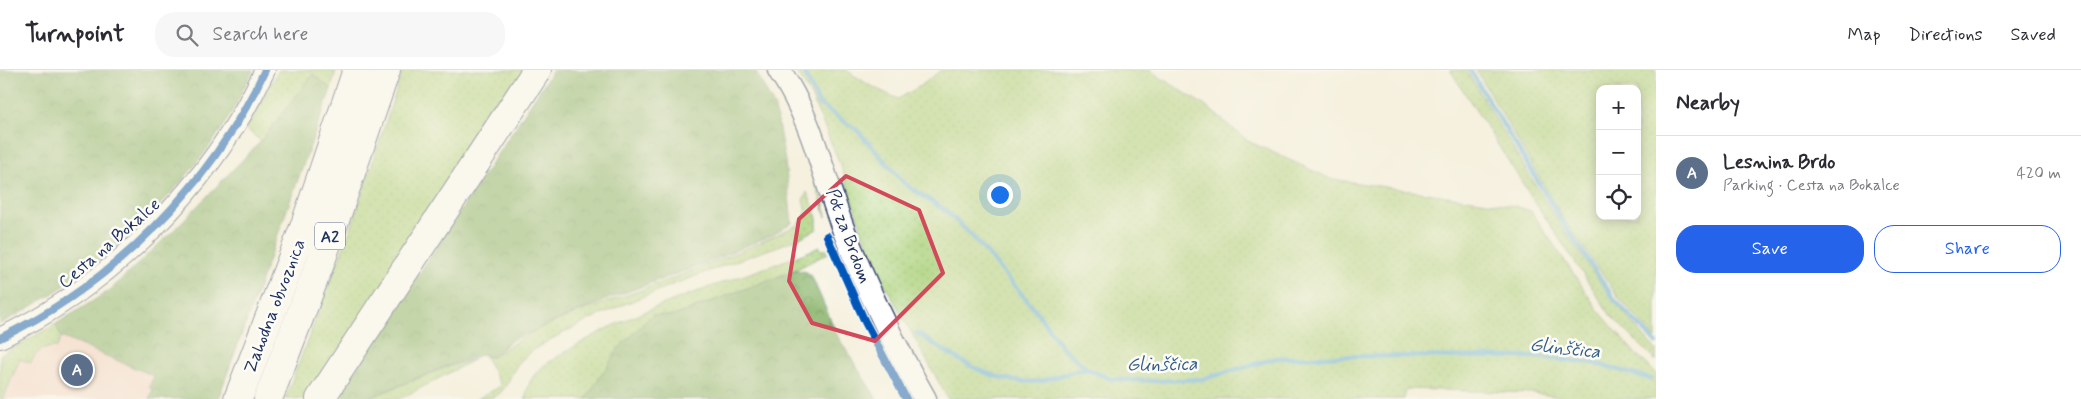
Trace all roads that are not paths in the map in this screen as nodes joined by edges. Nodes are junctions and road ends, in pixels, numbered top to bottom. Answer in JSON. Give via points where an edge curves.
{"nodes":[{"id":1,"x":265,"y":70,"type":"edge"},
{"id":2,"x":357,"y":70,"type":"edge"},
{"id":3,"x":386,"y":70,"type":"edge"},
{"id":4,"x":537,"y":70,"type":"edge"},
{"id":5,"x":779,"y":70,"type":"edge"},
{"id":6,"x":0,"y":338,"type":"edge"},
{"id":7,"x":238,"y":399,"type":"edge"},
{"id":8,"x":268,"y":399,"type":"edge"},
{"id":9,"x":320,"y":399,"type":"edge"},
{"id":10,"x":924,"y":399,"type":"edge"}],
"edges":[{"from":1,"to":6,"type":"street","name":"Cesta na Bokalce","via":[[236,124],[210,162],[154,226],[108,269],[57,308]]},
{"from":2,"to":7,"type":"highway","name":"Zahodna obvoznica","number":"A2","via":[[304,226]]},
{"from":3,"to":8,"type":"highway","name":"Zahodna obvoznica","number":"A2","via":[[321,261]]},
{"from":4,"to":9,"type":"highway"},
{"from":5,"to":10,"type":"main road","name":"Pot za Brdom","via":[[802,109],[844,230],[887,331]]}]}
